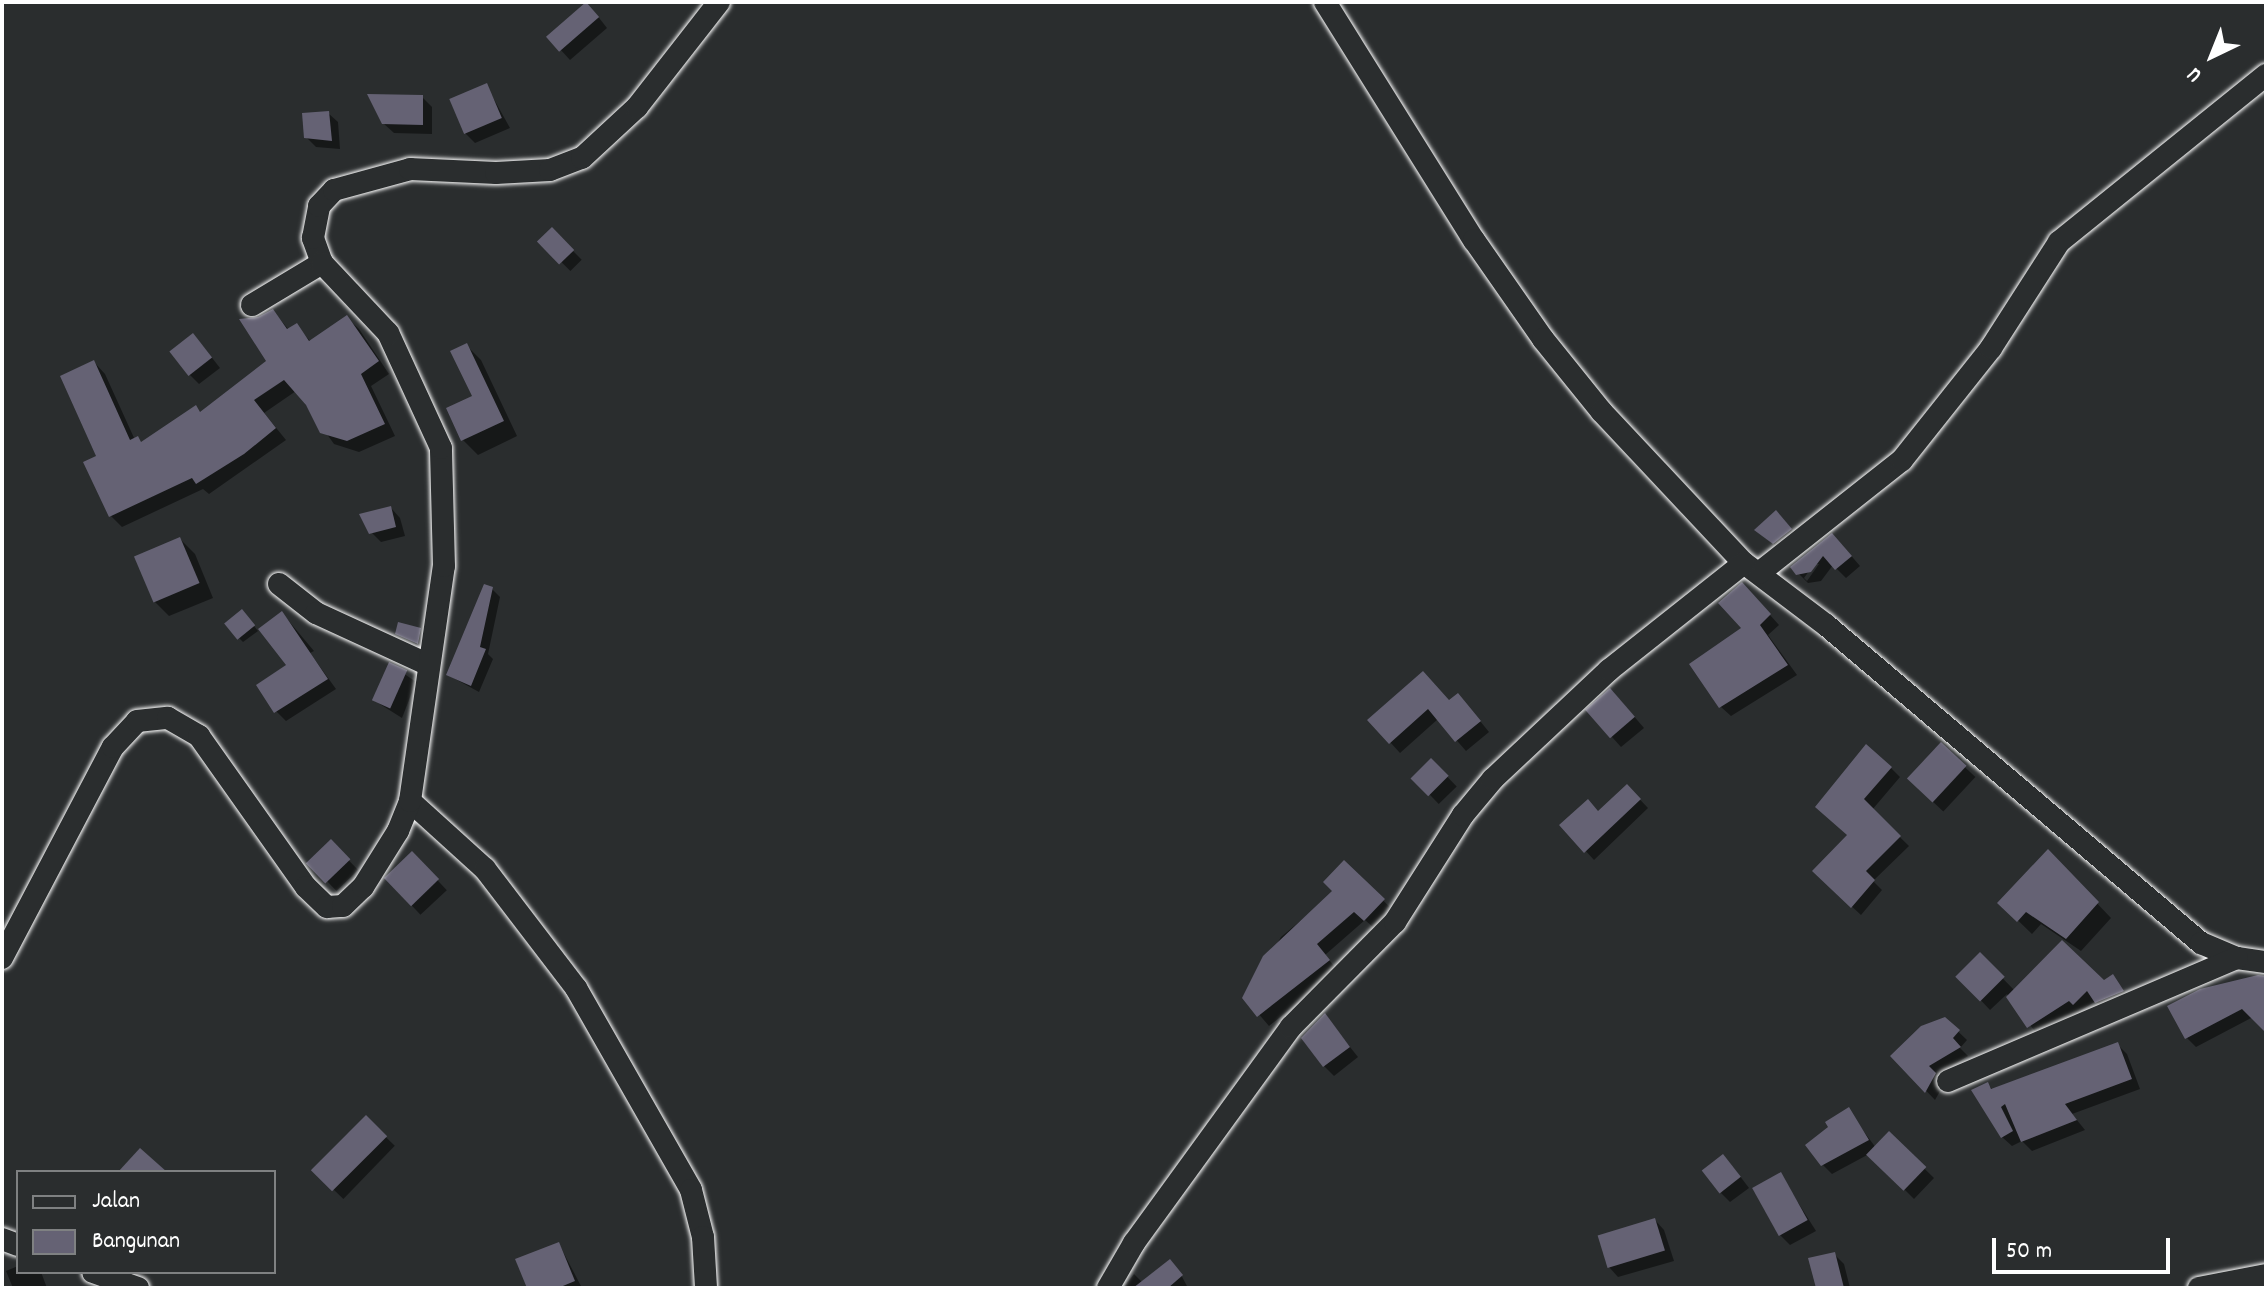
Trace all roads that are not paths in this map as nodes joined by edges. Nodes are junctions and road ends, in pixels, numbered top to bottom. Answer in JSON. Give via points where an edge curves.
{"nodes":[{"id":1,"x":719,"y":2,"type":"edge"},
{"id":2,"x":1325,"y":2,"type":"edge"},
{"id":3,"x":2266,"y":75,"type":"edge"},
{"id":4,"x":322,"y":263,"type":"junction"},
{"id":5,"x":252,"y":305,"type":"dead end"},
{"id":6,"x":1751,"y":568,"type":"junction"},
{"id":7,"x":279,"y":584,"type":"dead end"},
{"id":8,"x":427,"y":664,"type":"junction"},
{"id":9,"x":410,"y":801,"type":"junction"},
{"id":10,"x":2,"y":958,"type":"edge"},
{"id":11,"x":2237,"y":958,"type":"junction"},
{"id":12,"x":2266,"y":962,"type":"edge"},
{"id":13,"x":1948,"y":1081,"type":"dead end"},
{"id":14,"x":99,"y":1274,"type":"edge"},
{"id":15,"x":2266,"y":1275,"type":"edge"},
{"id":16,"x":138,"y":1288,"type":"edge"},
{"id":17,"x":706,"y":1288,"type":"edge"},
{"id":18,"x":1108,"y":1288,"type":"edge"},
{"id":19,"x":2199,"y":1288,"type":"edge"}],
"edges":[{"from":1,"to":4,"type":"street","via":[[637,107],[582,158],[550,170],[410,169],[358,180],[334,190],[319,206],[313,238]]},
{"from":2,"to":6,"type":"street","via":[[1474,240],[1543,339],[1602,412]]},
{"from":3,"to":6,"type":"street","via":[[2059,242],[1991,348],[1902,460]]},
{"from":4,"to":5,"type":"street"},
{"from":4,"to":8,"type":"street","via":[[388,333],[441,448],[444,566]]},
{"from":6,"to":11,"type":"street","via":[[2201,943]]},
{"from":6,"to":18,"type":"street","via":[[1609,670],[1493,779],[1463,815],[1395,922],[1291,1027],[1134,1243]]},
{"from":7,"to":8,"type":"street","via":[[316,613]]},
{"from":8,"to":9,"type":"street"},
{"from":9,"to":10,"type":"street","via":[[363,887],[343,906],[327,907],[306,887],[199,736],[168,718],[137,721],[113,747]]},
{"from":9,"to":17,"type":"street","via":[[458,839],[509,896],[576,988],[691,1190],[703,1237]]},
{"from":11,"to":12,"type":"street"},
{"from":11,"to":13,"type":"street"},
{"from":14,"to":16,"type":"street"},
{"from":15,"to":19,"type":"street"}]}
